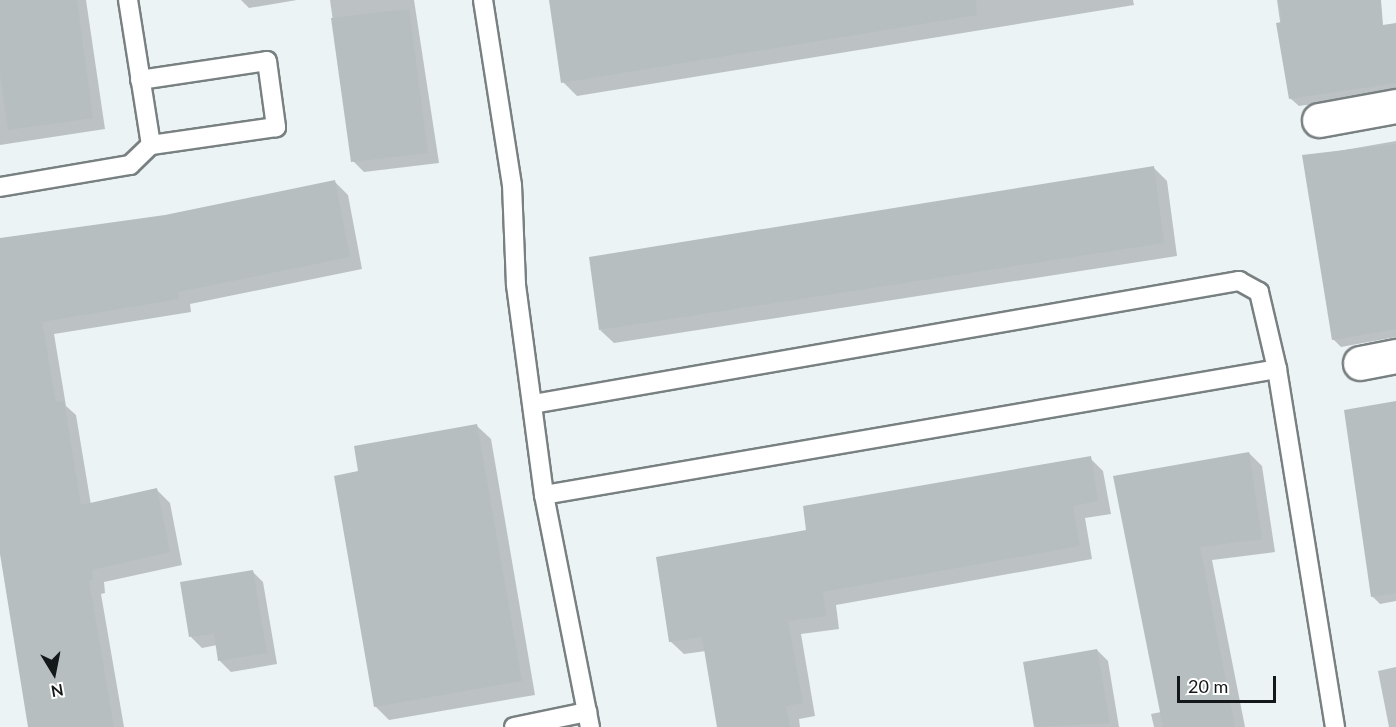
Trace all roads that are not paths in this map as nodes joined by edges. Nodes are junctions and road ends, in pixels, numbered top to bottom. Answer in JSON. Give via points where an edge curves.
{"nodes":[{"id":1,"x":128,"y":0,"type":"edge"},
{"id":2,"x":483,"y":0,"type":"edge"},
{"id":3,"x":140,"y":80,"type":"junction"},
{"id":4,"x":1396,"y":106,"type":"edge"},
{"id":5,"x":1319,"y":120,"type":"dead end"},
{"id":6,"x":152,"y":145,"type":"junction"},
{"id":7,"x":0,"y":187,"type":"edge"},
{"id":8,"x":1396,"y":356,"type":"edge"},
{"id":9,"x":1360,"y":363,"type":"dead end"},
{"id":10,"x":1277,"y":369,"type":"junction"},
{"id":11,"x":533,"y":404,"type":"junction"},
{"id":12,"x":544,"y":495,"type":"junction"},
{"id":13,"x":588,"y":719,"type":"edge"},
{"id":14,"x":514,"y":727,"type":"edge"},
{"id":15,"x":1335,"y":727,"type":"edge"}],
"edges":[{"from":1,"to":3,"type":"lane"},
{"from":2,"to":11,"type":"lane","via":[[512,185],[516,285]]},
{"from":3,"to":6,"type":"lane"},
{"from":3,"to":6,"type":"lane","via":[[267,61],[276,127]]},
{"from":4,"to":5,"type":"street"},
{"from":6,"to":7,"type":"lane","via":[[130,165]]},
{"from":8,"to":9,"type":"street"},
{"from":10,"to":11,"type":"lane","via":[[1259,292],[1239,281]]},
{"from":10,"to":12,"type":"lane"},
{"from":10,"to":15,"type":"lane"},
{"from":11,"to":12,"type":"lane"},
{"from":12,"to":13,"type":"lane"},
{"from":13,"to":14,"type":"lane"}]}
